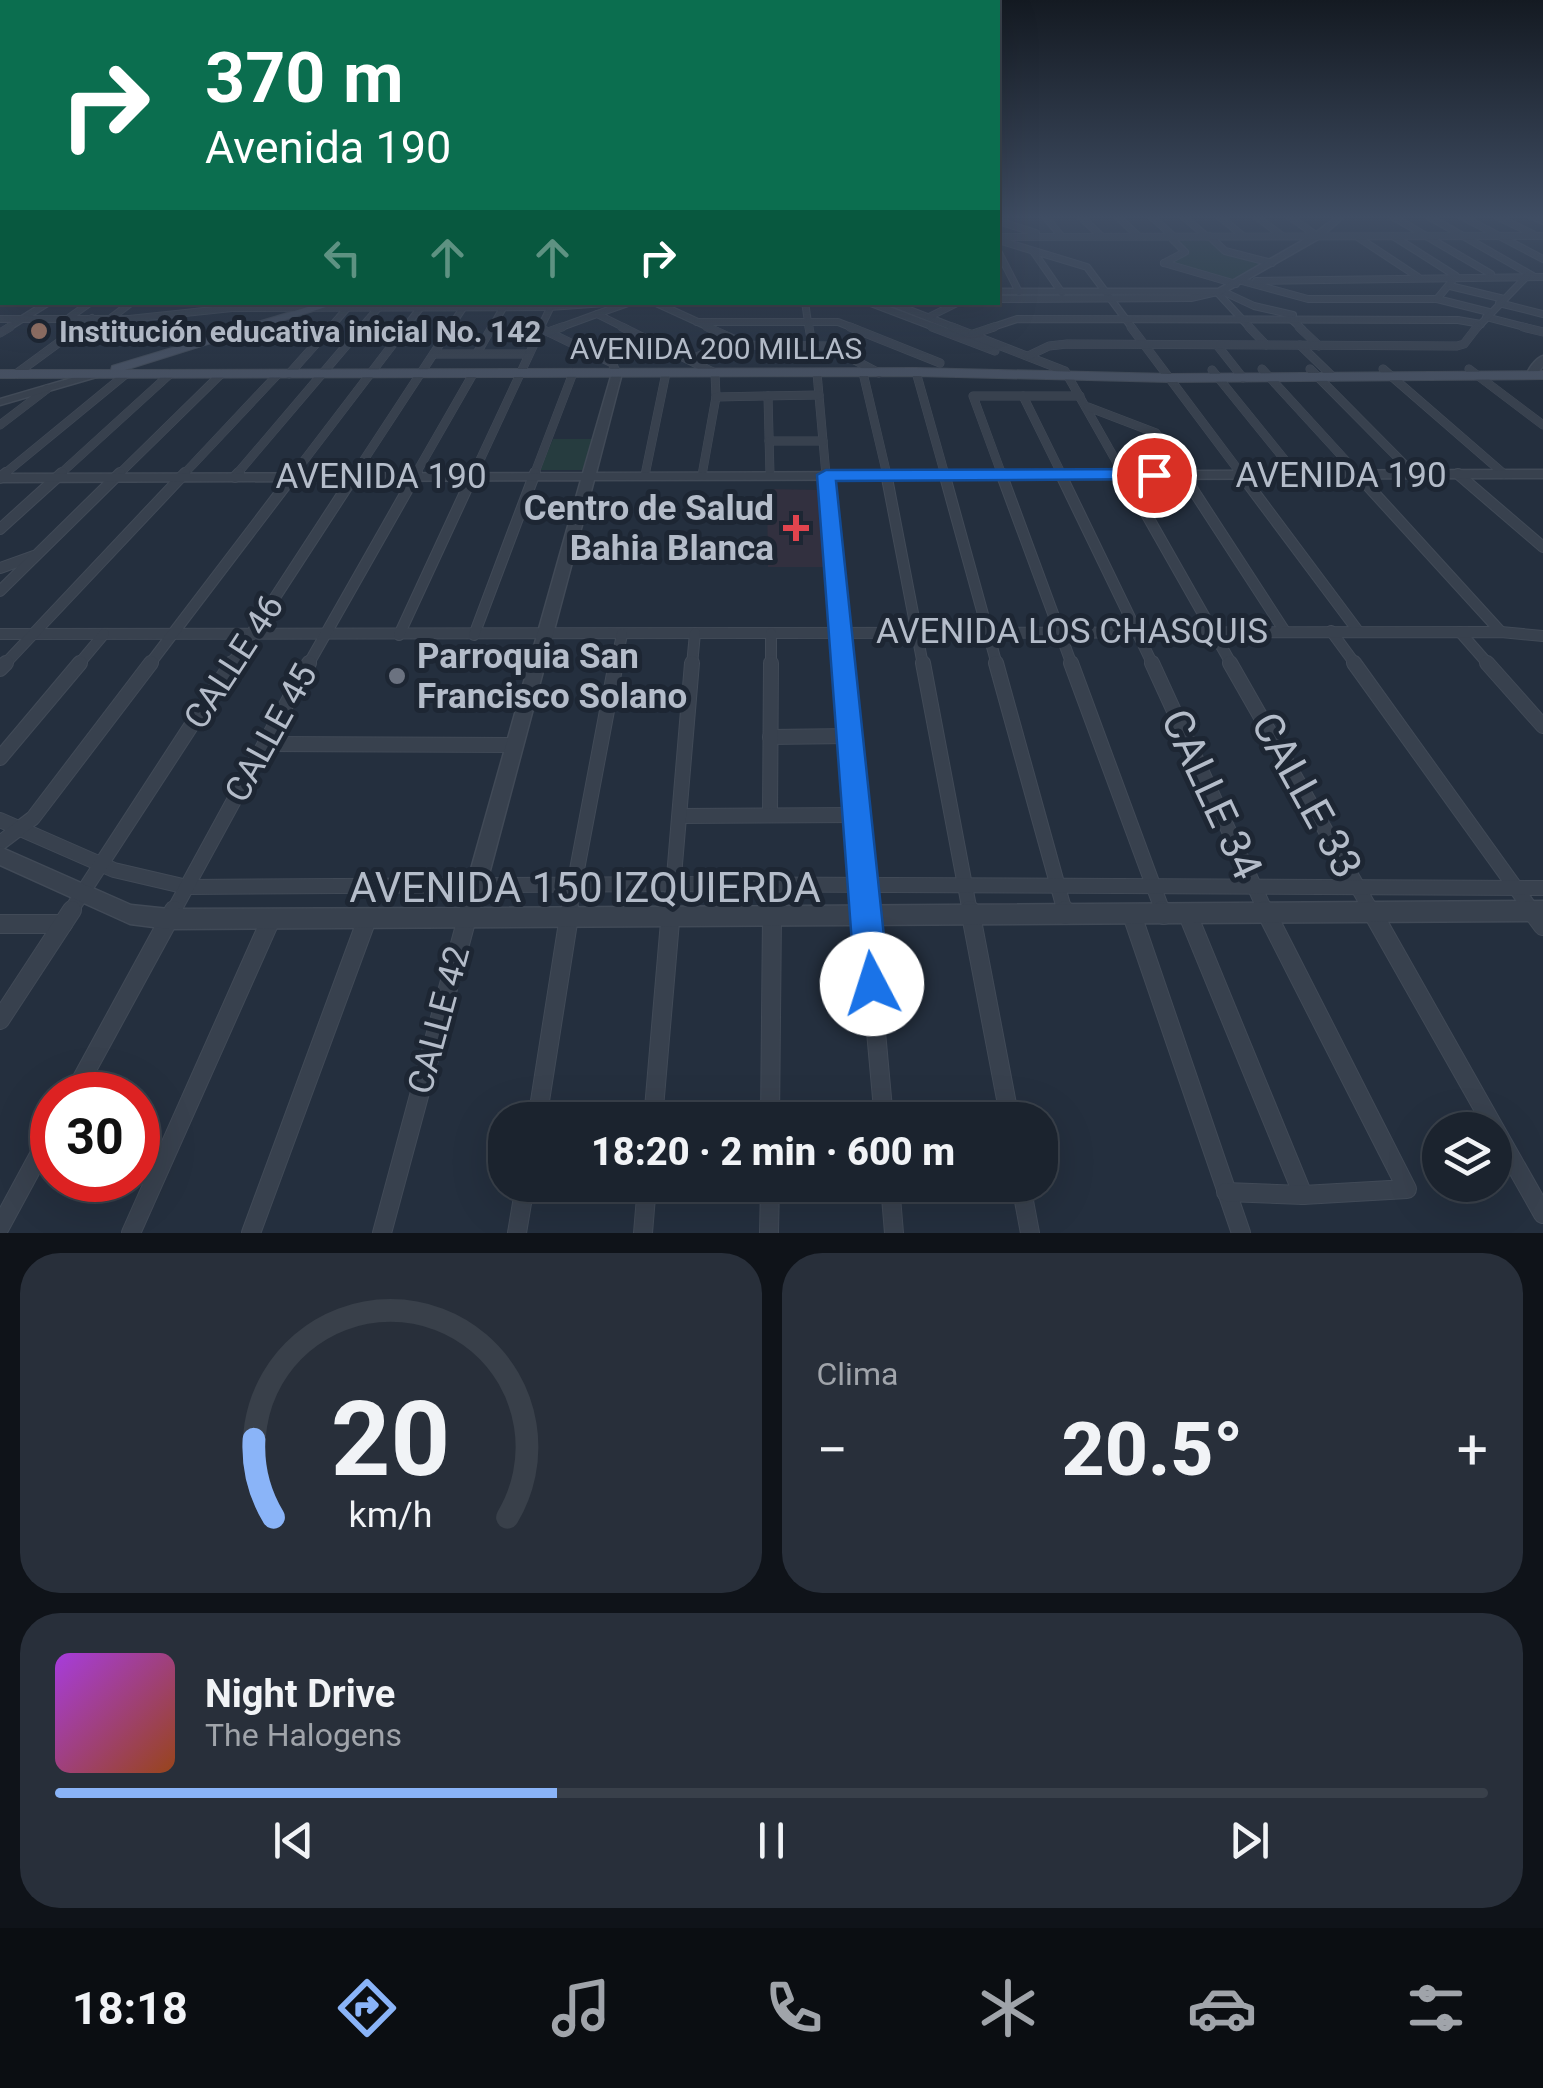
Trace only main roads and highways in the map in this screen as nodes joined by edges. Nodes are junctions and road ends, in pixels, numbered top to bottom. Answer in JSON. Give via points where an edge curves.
{"nodes":[{"id":1,"x":341,"y":305,"type":"edge"},
{"id":2,"x":1539,"y":369,"type":"edge"},
{"id":3,"x":916,"y":372,"type":"junction"},
{"id":4,"x":0,"y":374,"type":"edge"},
{"id":5,"x":96,"y":374,"type":"junction"},
{"id":6,"x":1067,"y":374,"type":"junction"}],
"edges":[{"from":1,"to":5,"type":"main road"},
{"from":2,"to":6,"type":"main road","name":"AVENIDA 200 MILLAS"},
{"from":3,"to":5,"type":"main road","name":"AVENIDA 200 MILLAS"},
{"from":3,"to":6,"type":"main road","name":"AVENIDA 200 MILLAS"},
{"from":3,"to":6,"type":"main road","name":"AVENIDA 200 MILLAS"},
{"from":4,"to":5,"type":"main road","name":"AVENIDA 200 MILLAS"}]}
